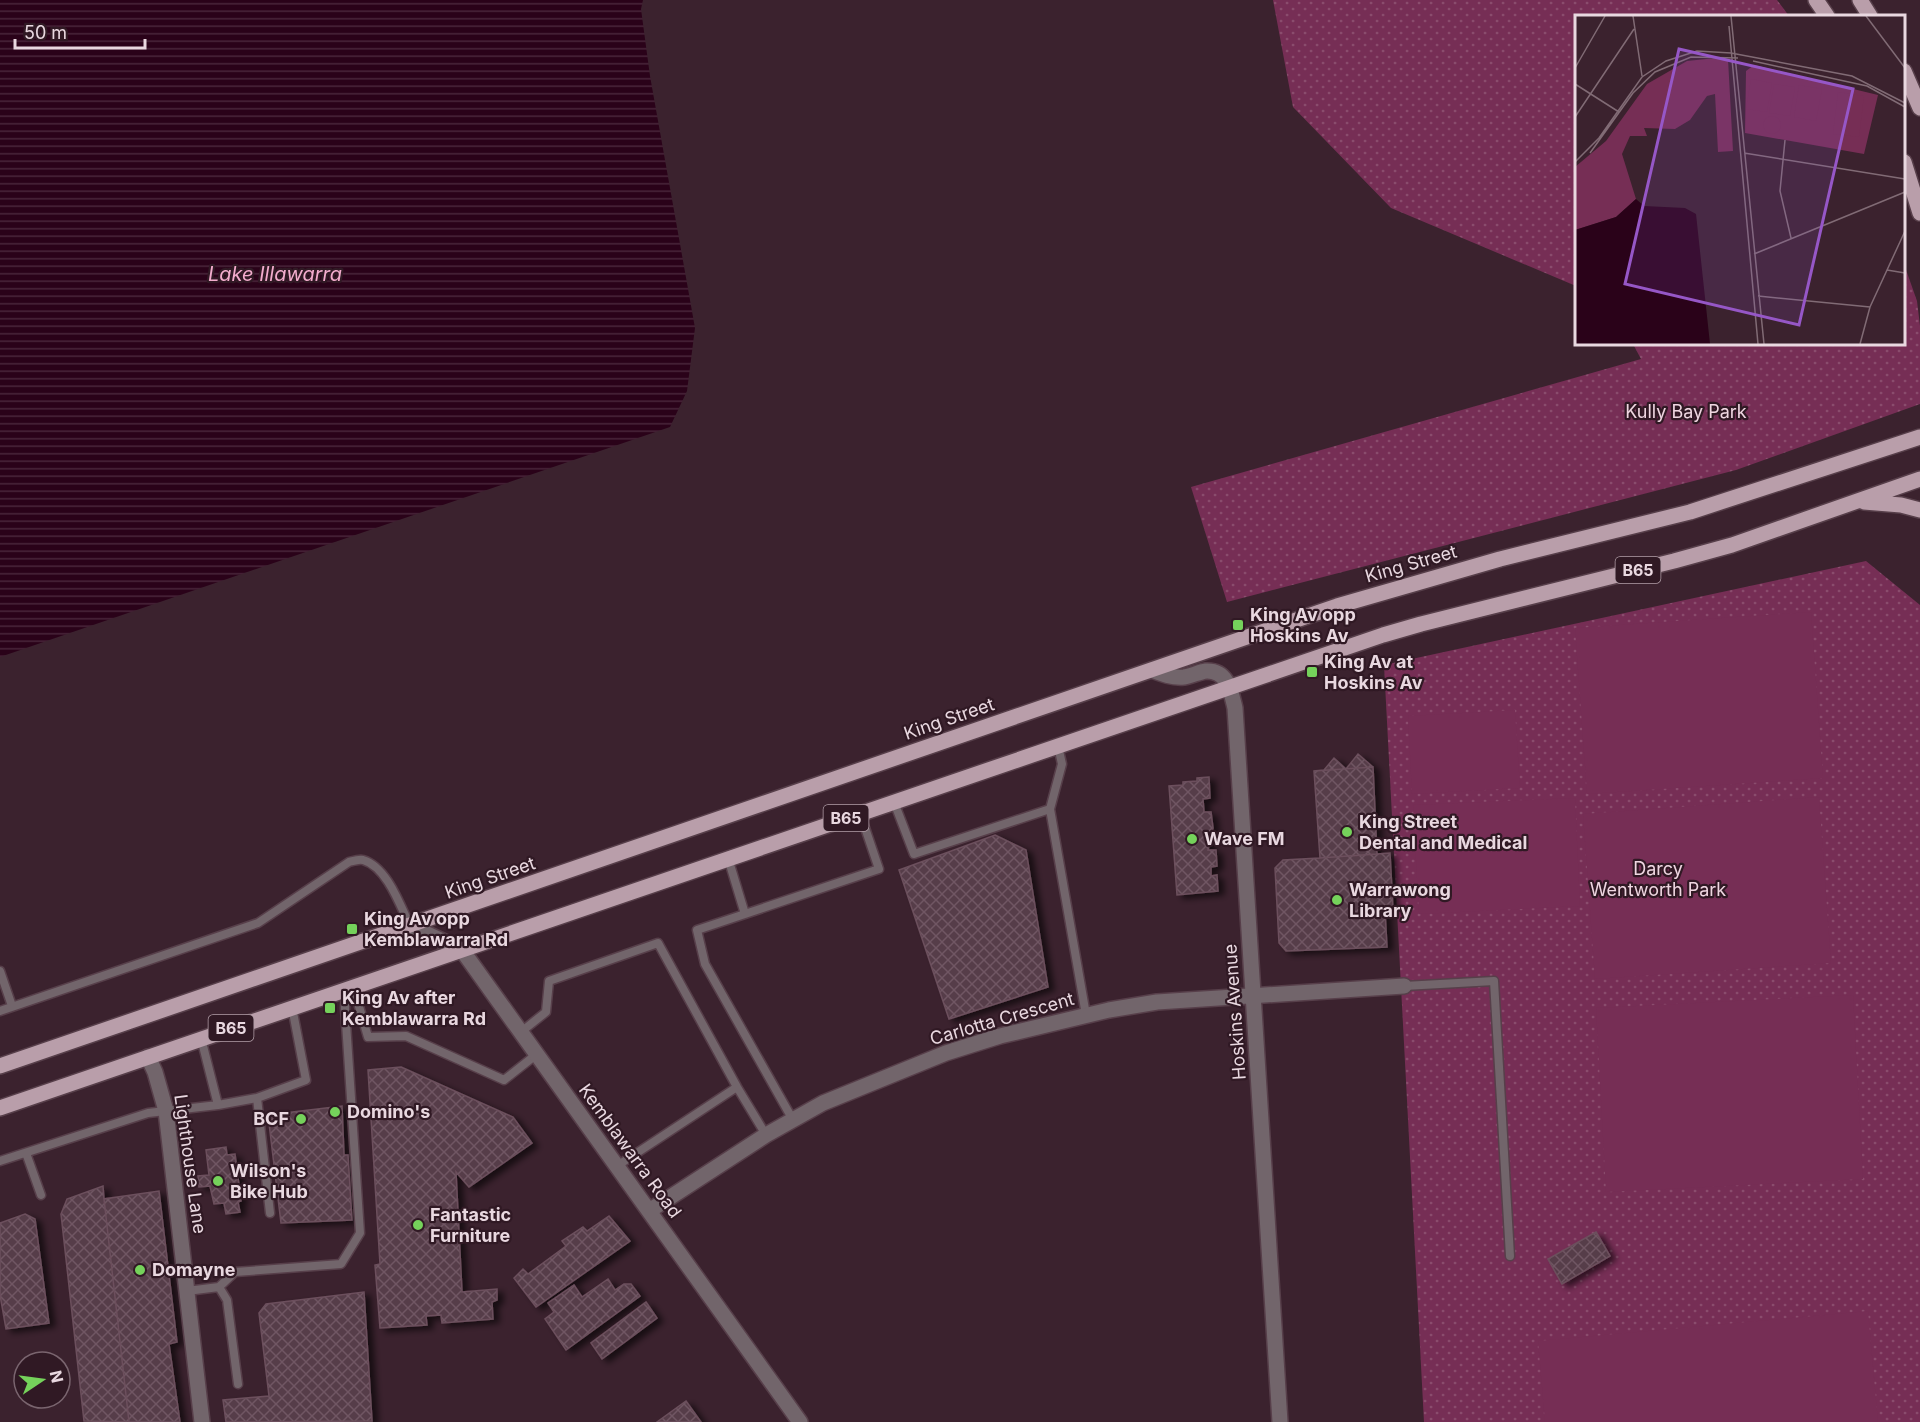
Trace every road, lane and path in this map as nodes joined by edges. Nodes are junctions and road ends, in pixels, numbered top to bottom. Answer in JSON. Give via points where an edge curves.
{"nodes":[{"id":1,"x":1816,"y":0,"type":"edge"},
{"id":2,"x":1860,"y":0,"type":"edge"},
{"id":3,"x":1826,"y":15,"type":"edge"},
{"id":4,"x":1869,"y":15,"type":"edge"},
{"id":5,"x":1905,"y":73,"type":"edge"},
{"id":6,"x":1920,"y":108,"type":"edge"},
{"id":7,"x":1905,"y":165,"type":"edge"},
{"id":8,"x":1920,"y":213,"type":"edge"},
{"id":9,"x":1920,"y":437,"type":"edge"},
{"id":10,"x":1920,"y":479,"type":"edge"},
{"id":11,"x":1860,"y":502,"type":"junction"},
{"id":12,"x":1920,"y":510,"type":"edge"},
{"id":13,"x":1152,"y":670,"type":"junction"},
{"id":14,"x":1230,"y":687,"type":"junction"},
{"id":15,"x":1058,"y":746,"type":"junction"},
{"id":16,"x":894,"y":802,"type":"junction"},
{"id":17,"x":1050,"y":809,"type":"junction"},
{"id":18,"x":860,"y":813,"type":"junction"},
{"id":19,"x":728,"y":858,"type":"junction"},
{"id":20,"x":746,"y":914,"type":"junction"},
{"id":21,"x":410,"y":926,"type":"junction"},
{"id":22,"x":462,"y":950,"type":"junction"},
{"id":23,"x":0,"y":971,"type":"edge"},
{"id":24,"x":1404,"y":986,"type":"joint"},
{"id":25,"x":346,"y":989,"type":"junction"},
{"id":26,"x":1254,"y":994,"type":"junction"},
{"id":27,"x":12,"y":1006,"type":"junction"},
{"id":28,"x":292,"y":1007,"type":"junction"},
{"id":29,"x":0,"y":1011,"type":"edge"},
{"id":30,"x":1086,"y":1016,"type":"junction"},
{"id":31,"x":521,"y":1032,"type":"junction"},
{"id":32,"x":201,"y":1038,"type":"junction"},
{"id":33,"x":537,"y":1054,"type":"junction"},
{"id":34,"x":148,"y":1057,"type":"junction"},
{"id":35,"x":0,"y":1066,"type":"edge"},
{"id":36,"x":737,"y":1087,"type":"junction"},
{"id":37,"x":257,"y":1098,"type":"junction"},
{"id":38,"x":218,"y":1105,"type":"junction"},
{"id":39,"x":0,"y":1108,"type":"edge"},
{"id":40,"x":166,"y":1111,"type":"junction"},
{"id":41,"x":793,"y":1120,"type":"junction"},
{"id":42,"x":766,"y":1135,"type":"junction"},
{"id":43,"x":26,"y":1153,"type":"junction"},
{"id":44,"x":0,"y":1161,"type":"edge"},
{"id":45,"x":617,"y":1166,"type":"junction"},
{"id":46,"x":41,"y":1195,"type":"dead end"},
{"id":47,"x":649,"y":1211,"type":"junction"},
{"id":48,"x":270,"y":1213,"type":"dead end"},
{"id":49,"x":1510,"y":1256,"type":"dead end"},
{"id":50,"x":219,"y":1287,"type":"junction"},
{"id":51,"x":187,"y":1291,"type":"junction"},
{"id":52,"x":238,"y":1384,"type":"dead end"},
{"id":53,"x":202,"y":1422,"type":"edge"},
{"id":54,"x":800,"y":1422,"type":"edge"},
{"id":55,"x":1280,"y":1422,"type":"edge"}],
"edges":[{"from":1,"to":3,"type":"main road"},
{"from":2,"to":4,"type":"main road"},
{"from":5,"to":6,"type":"main road"},
{"from":7,"to":8,"type":"main road"},
{"from":9,"to":13,"type":"main road","name":"King Street","number":"B65","via":[[1690,512],[1386,590]]},
{"from":10,"to":11,"type":"main road","number":"B65"},
{"from":11,"to":12,"type":"main road"},
{"from":11,"to":14,"type":"main road","number":"B65","via":[[1674,561],[1421,624]]},
{"from":13,"to":14,"type":"street","via":[[1171,677],[1218,673]]},
{"from":13,"to":21,"type":"main road","name":"King Street","number":"B65"},
{"from":14,"to":15,"type":"main road","number":"B65"},
{"from":14,"to":26,"type":"street","name":"Hoskins Avenue","via":[[1235,708]]},
{"from":15,"to":16,"type":"main road","number":"B65"},
{"from":15,"to":17,"type":"lane","via":[[1062,764]]},
{"from":16,"to":17,"type":"lane","via":[[914,854]]},
{"from":16,"to":18,"type":"main road","number":"B65"},
{"from":17,"to":30,"type":"lane"},
{"from":18,"to":19,"type":"main road","number":"B65"},
{"from":18,"to":20,"type":"lane","via":[[879,869]]},
{"from":19,"to":20,"type":"lane"},
{"from":19,"to":22,"type":"main road","number":"B65"},
{"from":20,"to":41,"type":"lane","via":[[697,930],[705,964]]},
{"from":21,"to":22,"type":"street","name":"Kemblawarra Road"},
{"from":21,"to":27,"type":"lane","via":[[384,875],[361,859],[349,862],[258,923]]},
{"from":21,"to":35,"type":"main road","name":"King Street","number":"B65"},
{"from":22,"to":25,"type":"main road","number":"B65"},
{"from":22,"to":31,"type":"street","name":"Kemblawarra Road"},
{"from":23,"to":27,"type":"lane"},
{"from":24,"to":26,"type":"street","name":"Carlotta Crescent"},
{"from":24,"to":49,"type":"lane","via":[[1494,981]]},
{"from":25,"to":28,"type":"main road","number":"B65"},
{"from":25,"to":33,"type":"lane","via":[[358,1003],[368,1037],[406,1036],[504,1080]]},
{"from":25,"to":50,"type":"lane","via":[[360,1233],[341,1264],[235,1272]]},
{"from":26,"to":30,"type":"street","name":"Carlotta Crescent","via":[[1157,1002]]},
{"from":26,"to":55,"type":"street","name":"Hoskins Avenue"},
{"from":27,"to":29,"type":"lane"},
{"from":28,"to":32,"type":"main road","number":"B65"},
{"from":28,"to":37,"type":"lane","via":[[306,1080]]},
{"from":30,"to":41,"type":"street","name":"Carlotta Crescent","via":[[946,1053],[837,1097]]},
{"from":31,"to":33,"type":"street","name":"Kemblawarra Road"},
{"from":31,"to":36,"type":"lane","via":[[546,1012],[549,981],[658,943]]},
{"from":32,"to":34,"type":"main road","number":"B65"},
{"from":32,"to":38,"type":"lane"},
{"from":33,"to":45,"type":"street","name":"Kemblawarra Road"},
{"from":34,"to":39,"type":"main road","number":"B65"},
{"from":34,"to":40,"type":"street","name":"Lighthouse Lane"},
{"from":36,"to":42,"type":"lane"},
{"from":36,"to":45,"type":"lane"},
{"from":37,"to":38,"type":"lane"},
{"from":37,"to":48,"type":"lane"},
{"from":38,"to":40,"type":"lane"},
{"from":40,"to":43,"type":"lane","via":[[148,1113]]},
{"from":40,"to":51,"type":"street","name":"Lighthouse Lane"},
{"from":41,"to":42,"type":"street","name":"Carlotta Crescent"},
{"from":42,"to":47,"type":"street","name":"Carlotta Crescent"},
{"from":43,"to":44,"type":"lane"},
{"from":43,"to":46,"type":"lane"},
{"from":45,"to":47,"type":"street","name":"Kemblawarra Road"},
{"from":47,"to":54,"type":"street","name":"Kemblawarra Road"},
{"from":50,"to":51,"type":"lane"},
{"from":50,"to":52,"type":"lane","via":[[227,1300]]},
{"from":51,"to":53,"type":"street","name":"Lighthouse Lane"}]}
